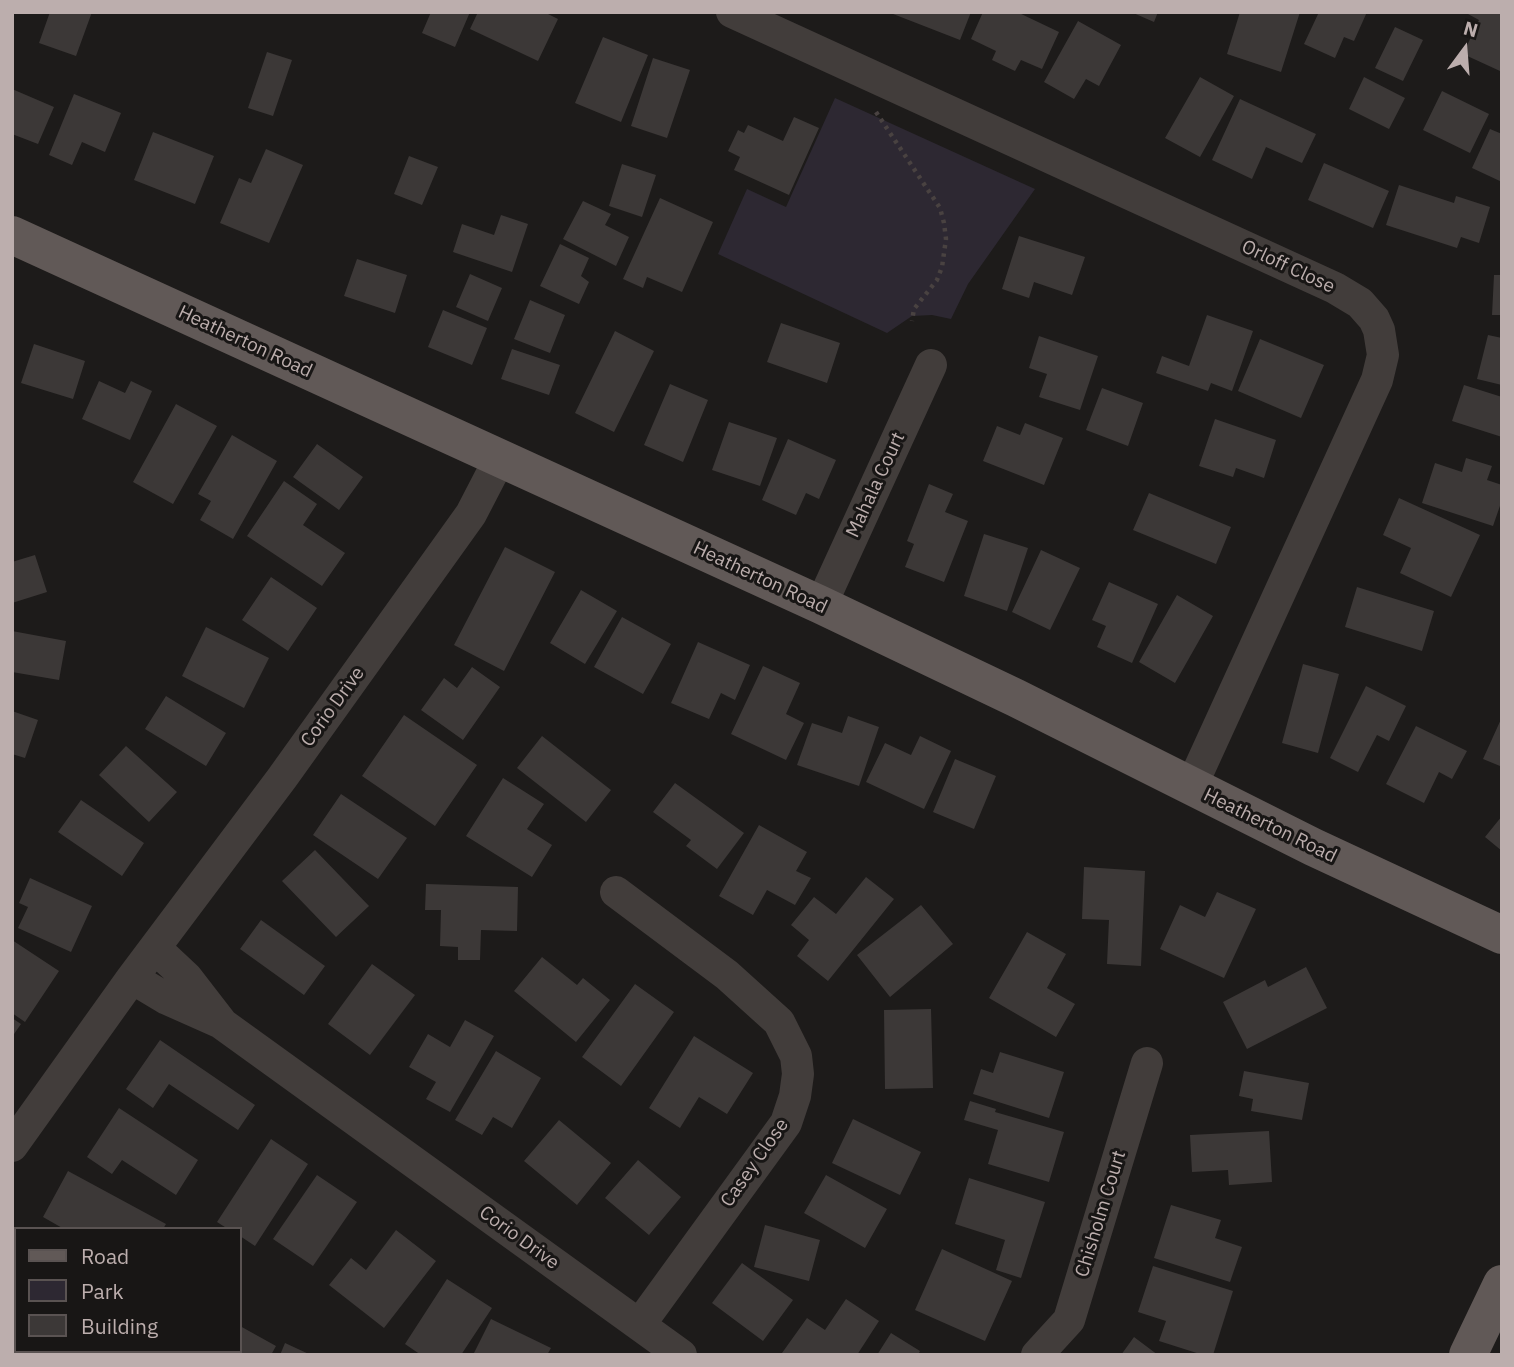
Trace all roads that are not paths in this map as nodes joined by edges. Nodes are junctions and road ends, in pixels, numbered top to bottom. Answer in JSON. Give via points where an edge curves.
{"nodes":[{"id":1,"x":732,"y":12,"type":"edge"},
{"id":2,"x":12,"y":235,"type":"edge"},
{"id":3,"x":932,"y":365,"type":"dead end"},
{"id":4,"x":500,"y":458,"type":"junction"},
{"id":5,"x":821,"y":606,"type":"junction"},
{"id":6,"x":1191,"y":787,"type":"junction"},
{"id":7,"x":616,"y":892,"type":"dead end"},
{"id":8,"x":1492,"y":925,"type":"edge"},
{"id":9,"x":155,"y":948,"type":"junction"},
{"id":10,"x":132,"y":978,"type":"junction"},
{"id":11,"x":221,"y":1023,"type":"junction"},
{"id":12,"x":1147,"y":1063,"type":"dead end"},
{"id":13,"x":12,"y":1146,"type":"edge"},
{"id":14,"x":1502,"y":1284,"type":"edge"},
{"id":15,"x":640,"y":1324,"type":"junction"},
{"id":16,"x":681,"y":1355,"type":"edge"},
{"id":17,"x":1037,"y":1355,"type":"edge"},
{"id":18,"x":1468,"y":1355,"type":"edge"}],
"edges":[{"from":1,"to":6,"type":"street","name":"Orloff Close","via":[[1335,288],[1360,303],[1374,319],[1383,355],[1377,380]]},
{"from":2,"to":4,"type":"main road","name":"Heatherton Road"},
{"from":3,"to":5,"type":"street","name":"Mahala Court"},
{"from":4,"to":5,"type":"main road","name":"Heatherton Road"},
{"from":4,"to":9,"type":"street","name":"Corio Drive","via":[[471,514]]},
{"from":5,"to":6,"type":"main road","name":"Heatherton Road"},
{"from":6,"to":8,"type":"main road","name":"Heatherton Road","via":[[1325,853]]},
{"from":7,"to":15,"type":"street","name":"Casey Close","via":[[727,975],[779,1022],[796,1056],[798,1074],[786,1123]]},
{"from":9,"to":10,"type":"street","name":"Corio Drive"},
{"from":9,"to":11,"type":"street","name":"Corio Drive","via":[[187,978]]},
{"from":10,"to":11,"type":"street","name":"Corio Drive"},
{"from":10,"to":13,"type":"street","name":"Corio Drive"},
{"from":11,"to":15,"type":"street","name":"Corio Drive"},
{"from":12,"to":17,"type":"street","name":"Chisholm Court","via":[[1069,1320]]},
{"from":14,"to":18,"type":"main road"},
{"from":15,"to":16,"type":"street","name":"Corio Drive"}]}
